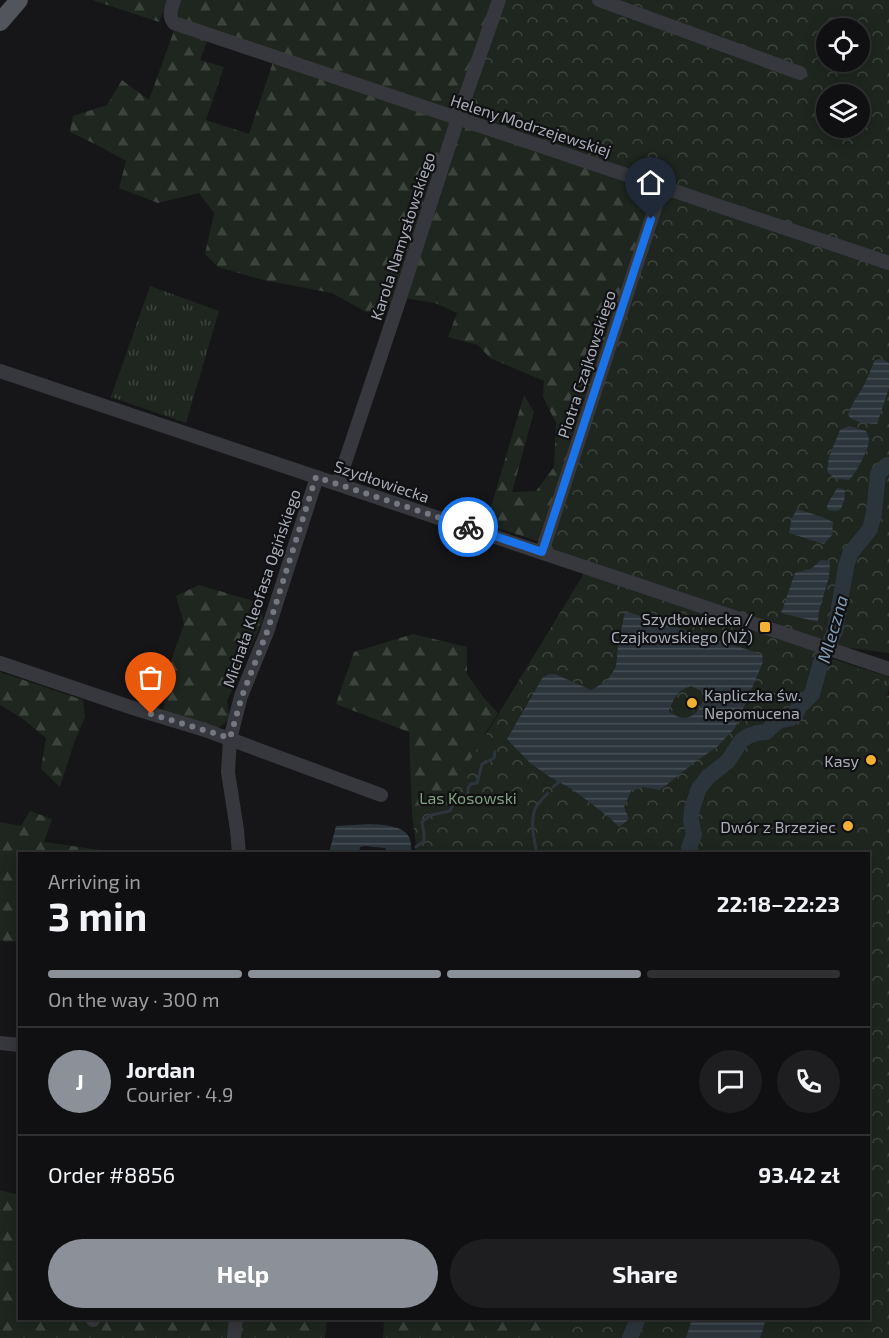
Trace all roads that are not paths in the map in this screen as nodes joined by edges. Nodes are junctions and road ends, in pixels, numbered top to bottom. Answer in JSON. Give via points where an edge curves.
{"nodes":[{"id":1,"x":500,"y":0,"type":"edge"},
{"id":2,"x":600,"y":0,"type":"edge"},
{"id":3,"x":172,"y":6,"type":"edge"},
{"id":4,"x":800,"y":73,"type":"dead end"},
{"id":5,"x":458,"y":118,"type":"junction"},
{"id":6,"x":662,"y":187,"type":"junction"},
{"id":7,"x":889,"y":263,"type":"edge"},
{"id":8,"x":0,"y":371,"type":"edge"},
{"id":9,"x":316,"y":477,"type":"junction"},
{"id":10,"x":338,"y":483,"type":"junction"},
{"id":11,"x":542,"y":552,"type":"junction"},
{"id":12,"x":0,"y":663,"type":"edge"},
{"id":13,"x":889,"y":669,"type":"edge"},
{"id":14,"x":230,"y":738,"type":"junction"},
{"id":15,"x":381,"y":795,"type":"dead end"},
{"id":16,"x":238,"y":852,"type":"edge"},
{"id":17,"x":0,"y":1043,"type":"edge"},
{"id":18,"x":18,"y":1045,"type":"edge"},
{"id":19,"x":236,"y":1320,"type":"edge"},
{"id":20,"x":234,"y":1338,"type":"edge"}],
"edges":[{"from":1,"to":5,"type":"street","name":"Karola Namysłowskiego"},
{"from":2,"to":4,"type":"street"},
{"from":3,"to":5,"type":"street","name":"Heleny Modrzejewskiej","via":[[174,23]]},
{"from":5,"to":6,"type":"street","name":"Heleny Modrzejewskiej"},
{"from":5,"to":10,"type":"street","name":"Karola Namysłowskiego"},
{"from":6,"to":7,"type":"street","name":"Heleny Modrzejewskiej"},
{"from":6,"to":11,"type":"street","name":"Piotra Czajkowskiego"},
{"from":8,"to":9,"type":"street","name":"Szydłowiecka"},
{"from":9,"to":10,"type":"street","name":"Szydłowiecka"},
{"from":9,"to":14,"type":"street","name":"Michała Kleofasa Ogińskiego"},
{"from":10,"to":11,"type":"street","name":"Szydłowiecka"},
{"from":11,"to":13,"type":"street","name":"Szydłowiecka"},
{"from":12,"to":14,"type":"street"},
{"from":14,"to":15,"type":"street"},
{"from":14,"to":16,"type":"street","name":"Michała Kleofasa Ogińskiego","via":[[228,772]]},
{"from":17,"to":18,"type":"street"},
{"from":19,"to":20,"type":"street"}]}
